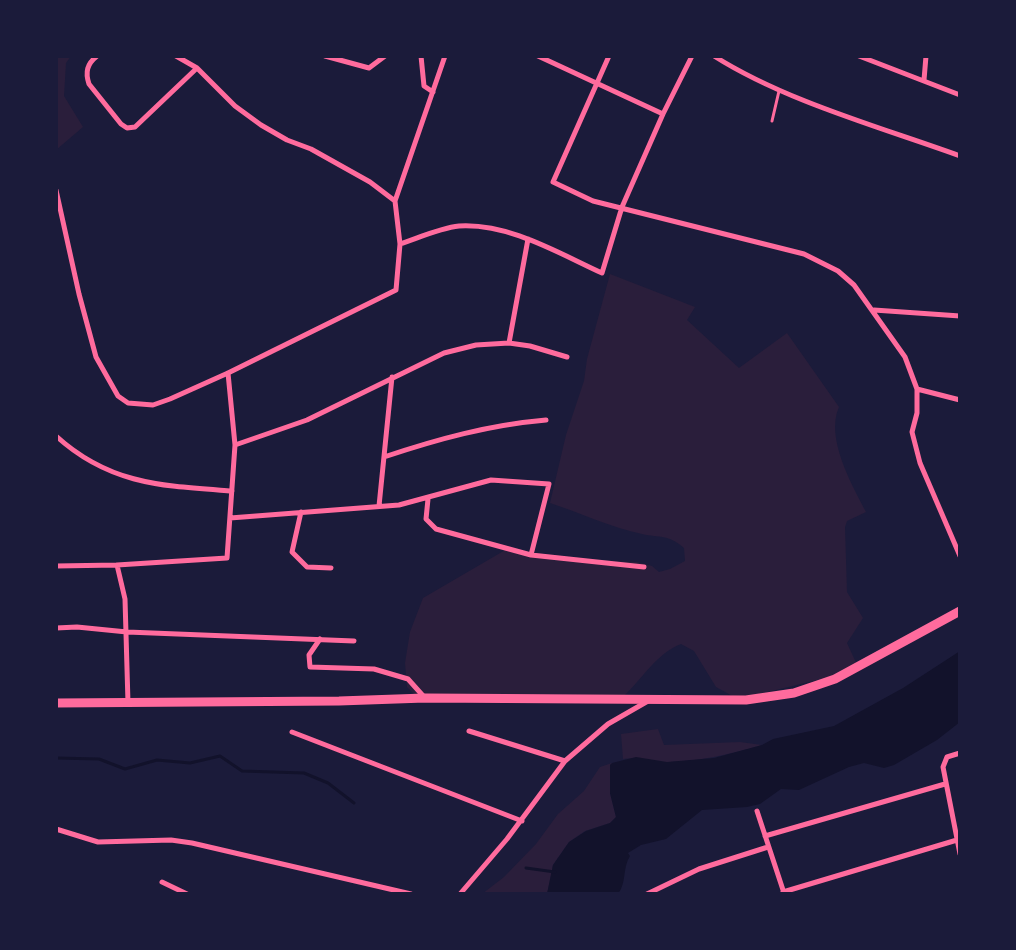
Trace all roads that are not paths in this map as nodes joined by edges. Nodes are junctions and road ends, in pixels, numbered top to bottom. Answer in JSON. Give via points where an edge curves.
{"nodes":[{"id":1,"x":97,"y":56,"type":"edge"},
{"id":2,"x":176,"y":56,"type":"edge"},
{"id":3,"x":325,"y":56,"type":"edge"},
{"id":4,"x":385,"y":56,"type":"edge"},
{"id":5,"x":421,"y":56,"type":"edge"},
{"id":6,"x":446,"y":56,"type":"edge"},
{"id":7,"x":538,"y":56,"type":"edge"},
{"id":8,"x":610,"y":56,"type":"edge"},
{"id":9,"x":692,"y":56,"type":"edge"},
{"id":10,"x":714,"y":56,"type":"edge"},
{"id":11,"x":859,"y":56,"type":"edge"},
{"id":12,"x":926,"y":56,"type":"edge"},
{"id":13,"x":197,"y":68,"type":"junction"},
{"id":14,"x":924,"y":80,"type":"junction"},
{"id":15,"x":597,"y":84,"type":"junction"},
{"id":16,"x":779,"y":91,"type":"junction"},
{"id":17,"x":433,"y":92,"type":"junction"},
{"id":18,"x":960,"y":95,"type":"edge"},
{"id":19,"x":664,"y":114,"type":"junction"},
{"id":20,"x":772,"y":121,"type":"dead end"},
{"id":21,"x":960,"y":156,"type":"edge"},
{"id":22,"x":56,"y":190,"type":"edge"},
{"id":23,"x":395,"y":201,"type":"junction"},
{"id":24,"x":622,"y":207,"type":"junction"},
{"id":25,"x":528,"y":240,"type":"junction"},
{"id":26,"x":400,"y":244,"type":"junction"},
{"id":27,"x":874,"y":310,"type":"junction"},
{"id":28,"x":960,"y":316,"type":"edge"},
{"id":29,"x":509,"y":344,"type":"junction"},
{"id":30,"x":567,"y":357,"type":"dead end"},
{"id":31,"x":228,"y":373,"type":"junction"},
{"id":32,"x":392,"y":377,"type":"junction"},
{"id":33,"x":917,"y":389,"type":"junction"},
{"id":34,"x":960,"y":400,"type":"edge"},
{"id":35,"x":546,"y":420,"type":"dead end"},
{"id":36,"x":56,"y":436,"type":"edge"},
{"id":37,"x":235,"y":445,"type":"junction"},
{"id":38,"x":384,"y":457,"type":"junction"},
{"id":39,"x":232,"y":491,"type":"junction"},
{"id":40,"x":428,"y":499,"type":"junction"},
{"id":41,"x":379,"y":506,"type":"junction"},
{"id":42,"x":301,"y":512,"type":"junction"},
{"id":43,"x":230,"y":518,"type":"junction"},
{"id":44,"x":959,"y":552,"type":"edge"},
{"id":45,"x":531,"y":555,"type":"junction"},
{"id":46,"x":117,"y":565,"type":"junction"},
{"id":47,"x":56,"y":566,"type":"edge"},
{"id":48,"x":644,"y":567,"type":"dead end"},
{"id":49,"x":331,"y":568,"type":"dead end"},
{"id":50,"x":960,"y":611,"type":"edge"},
{"id":51,"x":56,"y":628,"type":"edge"},
{"id":52,"x":127,"y":632,"type":"junction"},
{"id":53,"x":320,"y":639,"type":"junction"},
{"id":54,"x":354,"y":641,"type":"dead end"},
{"id":55,"x":425,"y":698,"type":"junction"},
{"id":56,"x":651,"y":700,"type":"junction"},
{"id":57,"x":56,"y":703,"type":"edge"},
{"id":58,"x":128,"y":703,"type":"junction"},
{"id":59,"x":469,"y":731,"type":"dead end"},
{"id":60,"x":292,"y":732,"type":"dead end"},
{"id":61,"x":960,"y":753,"type":"edge"},
{"id":62,"x":565,"y":761,"type":"junction"},
{"id":63,"x":945,"y":784,"type":"junction"},
{"id":64,"x":756,"y":811,"type":"dead end"},
{"id":65,"x":522,"y":821,"type":"junction"},
{"id":66,"x":56,"y":829,"type":"edge"},
{"id":67,"x":765,"y":836,"type":"junction"},
{"id":68,"x":957,"y":840,"type":"junction"},
{"id":69,"x":768,"y":847,"type":"junction"},
{"id":70,"x":960,"y":854,"type":"edge"},
{"id":71,"x":162,"y":882,"type":"dead end"},
{"id":72,"x":784,"y":893,"type":"edge"},
{"id":73,"x":186,"y":894,"type":"edge"},
{"id":74,"x":411,"y":894,"type":"edge"},
{"id":75,"x":460,"y":894,"type":"edge"},
{"id":76,"x":647,"y":894,"type":"edge"}],
"edges":[{"from":1,"to":13,"type":"street","via":[[87,68],[86,77],[127,128],[135,127]]},
{"from":2,"to":13,"type":"street"},
{"from":3,"to":4,"type":"street","via":[[369,68]]},
{"from":5,"to":17,"type":"street","via":[[424,86]]},
{"from":6,"to":17,"type":"street"},
{"from":7,"to":15,"type":"street"},
{"from":8,"to":15,"type":"street"},
{"from":9,"to":19,"type":"street"},
{"from":10,"to":16,"type":"street"},
{"from":11,"to":14,"type":"street"},
{"from":12,"to":14,"type":"street"},
{"from":13,"to":23,"type":"street","via":[[235,106],[261,125],[287,140],[311,148],[370,182]]},
{"from":14,"to":18,"type":"street"},
{"from":15,"to":19,"type":"street"},
{"from":15,"to":24,"type":"street","via":[[552,182],[593,201]]},
{"from":16,"to":20,"type":"lane"},
{"from":16,"to":21,"type":"street"},
{"from":17,"to":23,"type":"street"},
{"from":19,"to":24,"type":"street"},
{"from":22,"to":31,"type":"street","via":[[96,356],[118,396],[128,403],[152,405]]},
{"from":23,"to":26,"type":"street"},
{"from":24,"to":25,"type":"street","via":[[602,273]]},
{"from":24,"to":27,"type":"street","via":[[804,254],[838,271]]},
{"from":25,"to":26,"type":"street","via":[[483,226],[458,226]]},
{"from":25,"to":29,"type":"street"},
{"from":26,"to":31,"type":"street","via":[[396,290]]},
{"from":27,"to":28,"type":"street"},
{"from":27,"to":33,"type":"street","via":[[905,357]]},
{"from":29,"to":30,"type":"street","via":[[530,346]]},
{"from":29,"to":32,"type":"street","via":[[476,345],[444,353]]},
{"from":31,"to":37,"type":"street"},
{"from":32,"to":37,"type":"street","via":[[307,420]]},
{"from":32,"to":38,"type":"street"},
{"from":33,"to":34,"type":"street"},
{"from":33,"to":44,"type":"street","via":[[917,413],[912,432],[920,463]]},
{"from":35,"to":38,"type":"street","via":[[502,424],[428,442]]},
{"from":36,"to":39,"type":"street","via":[[75,453],[122,477],[163,486]]},
{"from":37,"to":39,"type":"street"},
{"from":38,"to":41,"type":"street"},
{"from":39,"to":43,"type":"street"},
{"from":40,"to":41,"type":"street"},
{"from":40,"to":45,"type":"street","via":[[426,519],[436,529]]},
{"from":40,"to":45,"type":"street","via":[[491,480],[549,484]]},
{"from":41,"to":42,"type":"street"},
{"from":42,"to":43,"type":"street"},
{"from":42,"to":49,"type":"street","via":[[292,552],[307,567]]},
{"from":43,"to":46,"type":"street","via":[[227,558]]},
{"from":45,"to":48,"type":"street"},
{"from":46,"to":47,"type":"street"},
{"from":46,"to":52,"type":"street","via":[[125,599]]},
{"from":50,"to":56,"type":"main road","via":[[835,679],[794,693],[746,700]]},
{"from":51,"to":52,"type":"street"},
{"from":52,"to":53,"type":"street"},
{"from":52,"to":58,"type":"street"},
{"from":53,"to":54,"type":"street"},
{"from":53,"to":55,"type":"street","via":[[309,655],[310,667],[374,669],[408,679]]},
{"from":55,"to":56,"type":"main road"},
{"from":55,"to":58,"type":"main road"},
{"from":56,"to":62,"type":"street","via":[[608,724]]},
{"from":57,"to":58,"type":"main road"},
{"from":59,"to":62,"type":"street"},
{"from":60,"to":65,"type":"street"},
{"from":61,"to":63,"type":"street","via":[[947,757]]},
{"from":62,"to":65,"type":"street"},
{"from":63,"to":67,"type":"street"},
{"from":63,"to":68,"type":"street"},
{"from":64,"to":67,"type":"street"},
{"from":65,"to":75,"type":"street"},
{"from":66,"to":74,"type":"street","via":[[98,842],[171,840],[192,843]]},
{"from":67,"to":69,"type":"street"},
{"from":68,"to":70,"type":"street"},
{"from":68,"to":72,"type":"street"},
{"from":69,"to":72,"type":"street"},
{"from":69,"to":76,"type":"street","via":[[699,869]]},
{"from":71,"to":73,"type":"street"}]}
